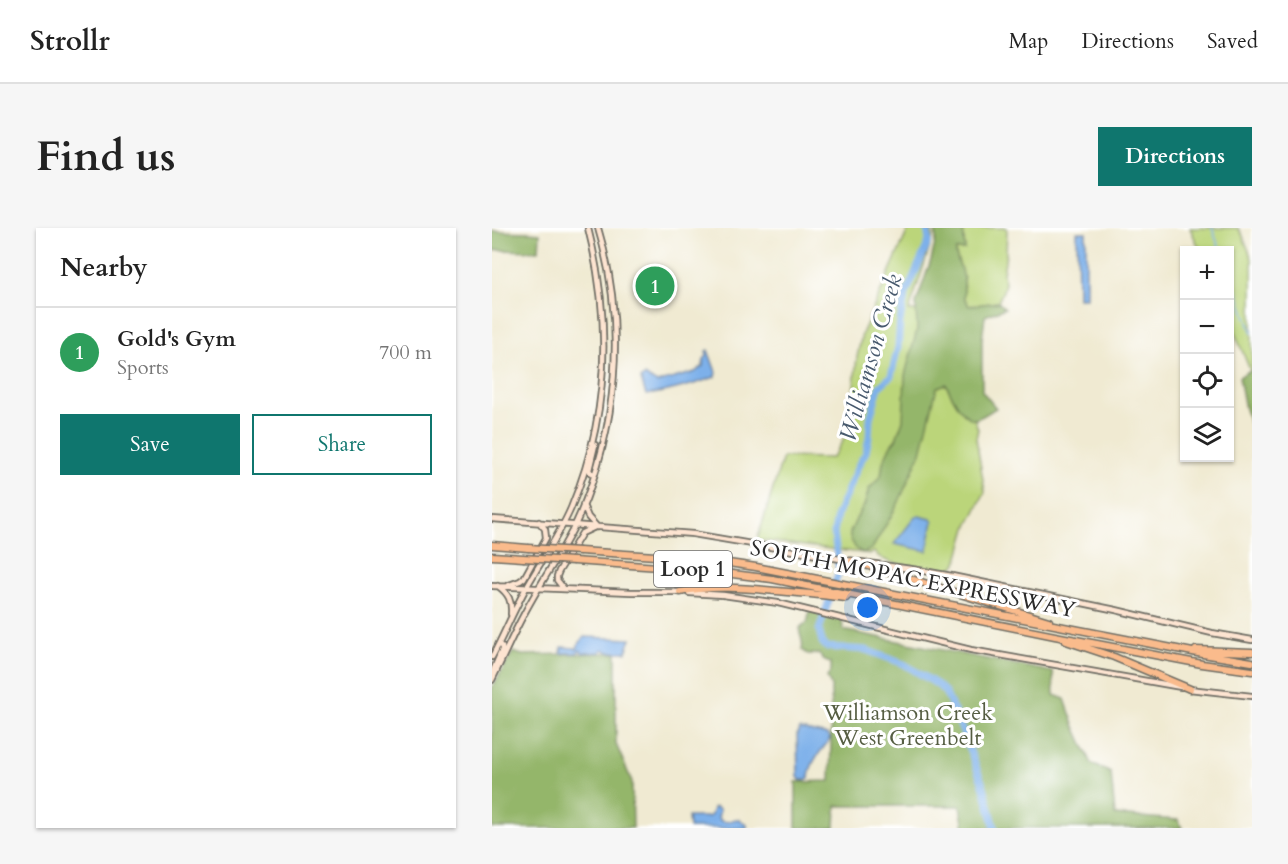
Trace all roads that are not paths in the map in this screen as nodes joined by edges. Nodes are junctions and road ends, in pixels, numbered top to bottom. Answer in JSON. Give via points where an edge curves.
{"nodes":[{"id":1,"x":588,"y":228,"type":"edge"},
{"id":2,"x":598,"y":228,"type":"edge"},
{"id":3,"x":603,"y":376,"type":"junction"},
{"id":4,"x":614,"y":377,"type":"junction"},
{"id":5,"x":595,"y":433,"type":"junction"},
{"id":6,"x":595,"y":474,"type":"junction"},
{"id":7,"x":583,"y":505,"type":"junction"},
{"id":8,"x":492,"y":519,"type":"edge"},
{"id":9,"x":537,"y":522,"type":"junction"},
{"id":10,"x":564,"y":524,"type":"junction"},
{"id":11,"x":575,"y":525,"type":"junction"},
{"id":12,"x":597,"y":526,"type":"junction"},
{"id":13,"x":492,"y":545,"type":"edge"},
{"id":14,"x":492,"y":556,"type":"edge"},
{"id":15,"x":852,"y":561,"type":"junction"},
{"id":16,"x":495,"y":586,"type":"edge"},
{"id":17,"x":506,"y":586,"type":"junction"},
{"id":18,"x":526,"y":588,"type":"junction"},
{"id":19,"x":538,"y":589,"type":"junction"},
{"id":20,"x":564,"y":589,"type":"junction"},
{"id":21,"x":810,"y":590,"type":"junction"},
{"id":22,"x":680,"y":592,"type":"junction"},
{"id":23,"x":511,"y":617,"type":"junction"},
{"id":24,"x":1063,"y":626,"type":"junction"},
{"id":25,"x":1055,"y":636,"type":"junction"},
{"id":26,"x":1252,"y":640,"type":"edge"},
{"id":27,"x":499,"y":644,"type":"junction"},
{"id":28,"x":1188,"y":651,"type":"junction"},
{"id":29,"x":1252,"y":652,"type":"edge"},
{"id":30,"x":492,"y":657,"type":"edge"},
{"id":31,"x":1252,"y":662,"type":"edge"},
{"id":32,"x":1252,"y":671,"type":"edge"},
{"id":33,"x":492,"y":678,"type":"edge"},
{"id":34,"x":1190,"y":689,"type":"junction"},
{"id":35,"x":1252,"y":696,"type":"edge"}],
"edges":[{"from":1,"to":3,"type":"main road","via":[[602,295]]},
{"from":2,"to":4,"type":"main road","via":[[613,301]]},
{"from":3,"to":4,"type":"main road"},
{"from":3,"to":5,"type":"main road"},
{"from":4,"to":6,"type":"main road"},
{"from":5,"to":6,"type":"main road","via":[[590,470]]},
{"from":5,"to":10,"type":"main road"},
{"from":6,"to":7,"type":"main road"},
{"from":7,"to":11,"type":"main road"},
{"from":7,"to":12,"type":"main road"},
{"from":8,"to":9,"type":"main road"},
{"from":9,"to":10,"type":"main road"},
{"from":9,"to":17,"type":"main road","via":[[545,529],[546,538],[524,578]]},
{"from":10,"to":11,"type":"main road"},
{"from":10,"to":18,"type":"main road"},
{"from":11,"to":12,"type":"main road"},
{"from":11,"to":19,"type":"main road"},
{"from":12,"to":15,"type":"main road","via":[[705,535]]},
{"from":12,"to":20,"type":"main road","via":[[582,533],[559,571],[557,580]]},
{"from":13,"to":24,"type":"highway","name":"SOUTH MOPAC EXPRESSWAY","number":"Loop 1","bridge":true,"via":[[701,559]]},
{"from":14,"to":21,"type":"highway","name":"SOUTH MOPAC EXPRESSWAY","number":"Loop 1","bridge":true,"via":[[720,572],[772,579]]},
{"from":15,"to":24,"type":"highway"},
{"from":15,"to":26,"type":"main road","via":[[952,576]]},
{"from":16,"to":17,"type":"main road"},
{"from":16,"to":23,"type":"main road","via":[[510,597]]},
{"from":17,"to":18,"type":"main road"},
{"from":18,"to":19,"type":"main road"},
{"from":18,"to":23,"type":"main road"},
{"from":19,"to":20,"type":"main road"},
{"from":19,"to":33,"type":"main road"},
{"from":20,"to":22,"type":"main road"},
{"from":21,"to":22,"type":"highway","via":[[722,587]]},
{"from":21,"to":25,"type":"highway","name":"SOUTH MOPAC EXPRESSWAY"},
{"from":22,"to":34,"type":"main road","via":[[778,603],[971,650]]},
{"from":23,"to":27,"type":"main road"},
{"from":24,"to":28,"type":"highway","name":"SOUTH MOPAC EXPRESSWAY","number":"Loop 1"},
{"from":25,"to":32,"type":"highway","name":"SOUTH MOPAC EXPRESSWAY"},
{"from":25,"to":34,"type":"highway"},
{"from":27,"to":30,"type":"main road"},
{"from":27,"to":33,"type":"main road","via":[[502,649]]},
{"from":28,"to":29,"type":"highway"},
{"from":28,"to":31,"type":"highway","name":"SOUTH MOPAC EXPRESSWAY","number":"Loop 1"},
{"from":34,"to":35,"type":"main road"}]}
